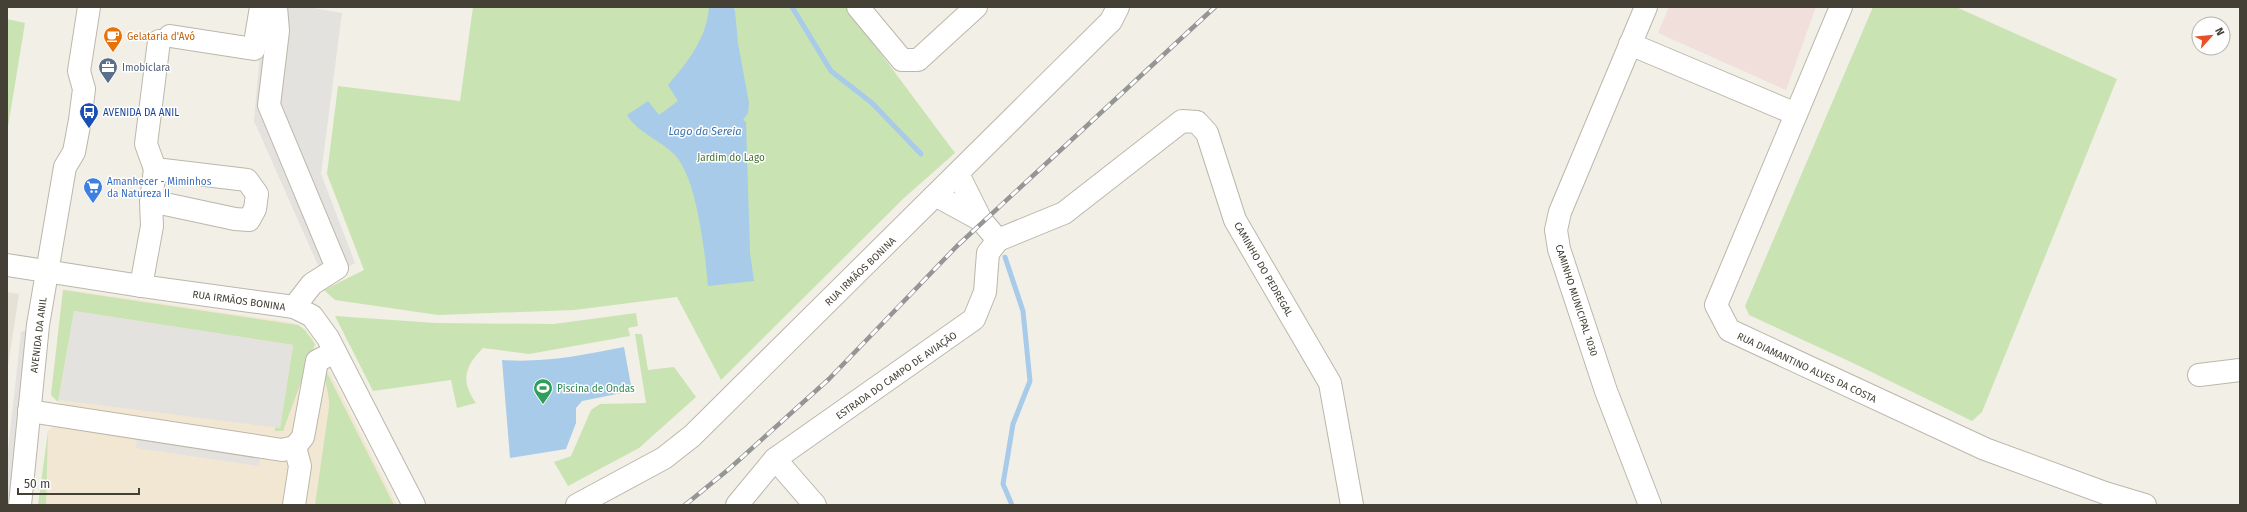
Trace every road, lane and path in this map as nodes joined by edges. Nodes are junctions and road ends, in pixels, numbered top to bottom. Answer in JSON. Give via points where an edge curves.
{"nodes":[{"id":1,"x":89,"y":7,"type":"edge"},
{"id":2,"x":261,"y":7,"type":"edge"},
{"id":3,"x":276,"y":7,"type":"edge"},
{"id":4,"x":858,"y":7,"type":"edge"},
{"id":5,"x":976,"y":7,"type":"edge"},
{"id":6,"x":1118,"y":7,"type":"edge"},
{"id":7,"x":1646,"y":7,"type":"edge"},
{"id":8,"x":1841,"y":7,"type":"edge"},
{"id":9,"x":1630,"y":44,"type":"junction"},
{"id":10,"x":1796,"y":114,"type":"junction"},
{"id":11,"x":155,"y":170,"type":"junction"},
{"id":12,"x":958,"y":174,"type":"junction"},
{"id":13,"x":937,"y":196,"type":"junction"},
{"id":14,"x":151,"y":201,"type":"junction"},
{"id":15,"x":981,"y":220,"type":"junction"},
{"id":16,"x":998,"y":240,"type":"junction"},
{"id":17,"x":7,"y":265,"type":"edge"},
{"id":18,"x":47,"y":271,"type":"junction"},
{"id":19,"x":141,"y":286,"type":"junction"},
{"id":20,"x":294,"y":307,"type":"junction"},
{"id":21,"x":335,"y":352,"type":"junction"},
{"id":22,"x":2240,"y":370,"type":"edge"},
{"id":23,"x":2199,"y":375,"type":"dead end"},
{"id":24,"x":29,"y":411,"type":"junction"},
{"id":25,"x":295,"y":446,"type":"junction"},
{"id":26,"x":776,"y":459,"type":"junction"},
{"id":27,"x":20,"y":505,"type":"edge"},
{"id":28,"x":294,"y":505,"type":"edge"},
{"id":29,"x":414,"y":505,"type":"edge"},
{"id":30,"x":577,"y":505,"type":"edge"},
{"id":31,"x":737,"y":505,"type":"edge"},
{"id":32,"x":815,"y":505,"type":"edge"},
{"id":33,"x":1352,"y":505,"type":"edge"},
{"id":34,"x":1650,"y":505,"type":"edge"},
{"id":35,"x":2145,"y":505,"type":"edge"}],
"edges":[{"from":1,"to":18,"type":"street","name":"AVENIDA DA ANIL","via":[[79,71],[84,89],[80,120],[74,152],[65,167]]},
{"from":2,"to":11,"type":"street","via":[[254,49],[164,39],[146,144]]},
{"from":3,"to":20,"type":"street","via":[[278,31],[269,105],[337,268],[312,284]]},
{"from":4,"to":5,"type":"street","via":[[902,60],[909,61],[918,60]]},
{"from":6,"to":12,"type":"street","name":"RUA IRMÃOS BONINA","via":[[1111,21]]},
{"from":7,"to":9,"type":"street","name":"CAMINHO MUNICIPAL 1030"},
{"from":8,"to":10,"type":"street","name":"RUA DIAMANTINO ALVES DA COSTA"},
{"from":9,"to":10,"type":"street"},
{"from":9,"to":34,"type":"street","name":"CAMINHO MUNICIPAL 1030","via":[[1560,212],[1556,230],[1588,337]]},
{"from":10,"to":35,"type":"street","name":"RUA DIAMANTINO ALVES DA COSTA","via":[[1716,305],[1729,330],[1985,450]]},
{"from":11,"to":14,"type":"street"},
{"from":11,"to":14,"type":"street","via":[[246,180],[257,194],[255,210],[248,220],[235,220]]},
{"from":12,"to":13,"type":"street","name":"RUA IRMÃOS BONINA"},
{"from":12,"to":15,"type":"street"},
{"from":13,"to":15,"type":"street"},
{"from":13,"to":30,"type":"street","name":"RUA IRMÃOS BONINA","via":[[692,436],[664,458]]},
{"from":14,"to":19,"type":"street","via":[[152,226]]},
{"from":15,"to":16,"type":"street"},
{"from":16,"to":26,"type":"street","name":"ESTRADA DO CAMPO DE AVIAÇÃO","via":[[988,254],[985,292],[974,319]]},
{"from":16,"to":33,"type":"street","name":"CAMINHO DO PEDREGAL","via":[[1064,213],[1182,121],[1197,122],[1206,133],[1236,220],[1330,383]]},
{"from":17,"to":18,"type":"street","name":"RUA IRMÃOS BONINA"},
{"from":18,"to":19,"type":"street","name":"RUA IRMÃOS BONINA"},
{"from":18,"to":24,"type":"street","name":"AVENIDA DA ANIL","via":[[38,325]]},
{"from":19,"to":20,"type":"street","name":"RUA IRMÃOS BONINA"},
{"from":20,"to":21,"type":"street","name":"RUA IRMÃOS BONINA","via":[[312,316]]},
{"from":21,"to":25,"type":"street","via":[[317,361],[303,438]]},
{"from":21,"to":29,"type":"street","name":"RUA IRMÃOS BONINA"},
{"from":22,"to":23,"type":"street"},
{"from":24,"to":25,"type":"street","via":[[282,450]]},
{"from":24,"to":27,"type":"street","name":"AVENIDA DA ANIL"},
{"from":25,"to":28,"type":"street","via":[[300,466]]},
{"from":26,"to":31,"type":"street","name":"ESTRADA DO CAMPO DE AVIAÇÃO"},
{"from":26,"to":32,"type":"street"}]}
